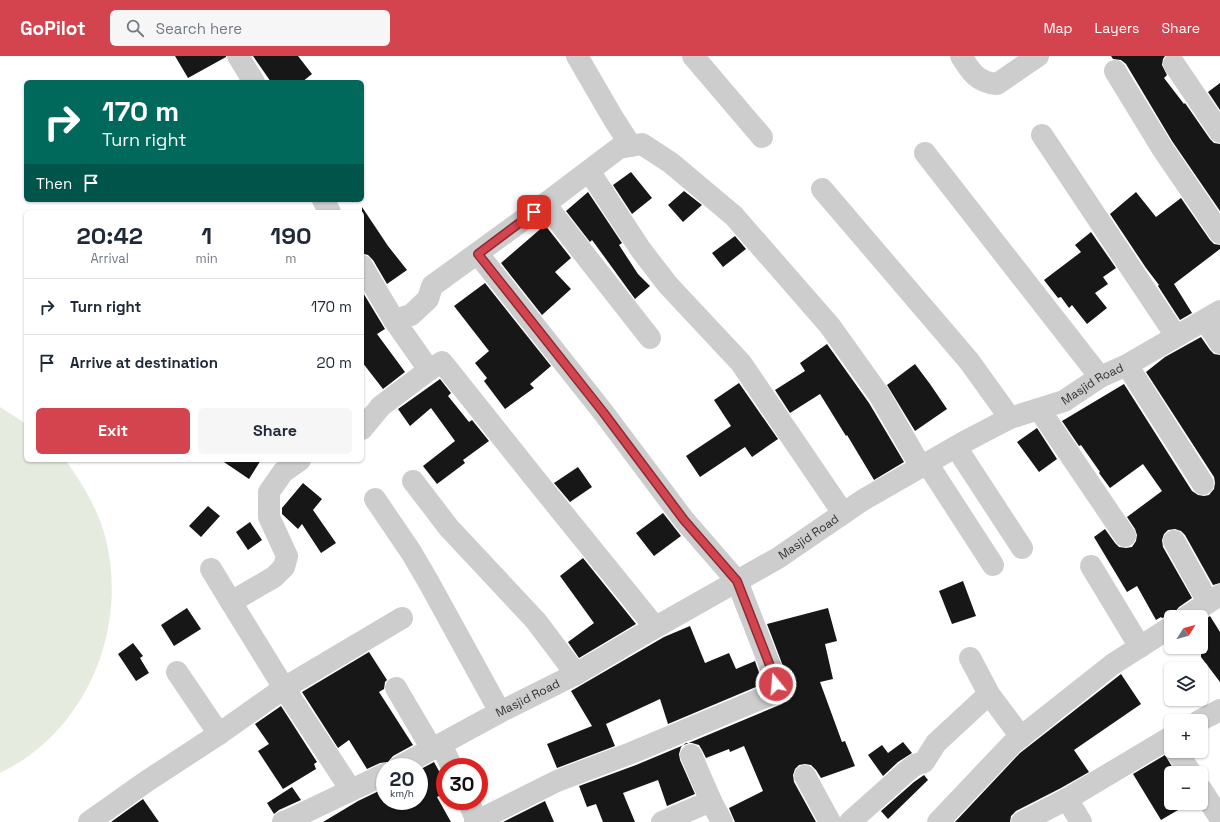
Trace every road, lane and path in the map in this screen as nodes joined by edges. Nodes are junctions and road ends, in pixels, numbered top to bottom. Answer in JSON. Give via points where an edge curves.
{"nodes":[{"id":1,"x":238,"y":56,"type":"edge"},
{"id":2,"x":577,"y":56,"type":"edge"},
{"id":3,"x":693,"y":56,"type":"edge"},
{"id":4,"x":961,"y":56,"type":"edge"},
{"id":5,"x":1038,"y":56,"type":"edge"},
{"id":6,"x":1174,"y":64,"type":"dead end"},
{"id":7,"x":1115,"y":71,"type":"dead end"},
{"id":8,"x":253,"y":80,"type":"edge"},
{"id":9,"x":1220,"y":132,"type":"edge"},
{"id":10,"x":1042,"y":135,"type":"dead end"},
{"id":11,"x":762,"y":137,"type":"dead end"},
{"id":12,"x":631,"y":146,"type":"junction"},
{"id":13,"x":925,"y":153,"type":"dead end"},
{"id":14,"x":589,"y":171,"type":"junction"},
{"id":15,"x":822,"y":189,"type":"dead end"},
{"id":16,"x":545,"y":204,"type":"junction"},
{"id":17,"x":1220,"y":232,"type":"edge"},
{"id":18,"x":478,"y":254,"type":"junction"},
{"id":19,"x":364,"y":269,"type":"edge"},
{"id":20,"x":1212,"y":315,"type":"edge"},
{"id":21,"x":394,"y":320,"type":"junction"},
{"id":22,"x":1176,"y":336,"type":"junction"},
{"id":23,"x":650,"y":338,"type":"dead end"},
{"id":24,"x":1220,"y":343,"type":"edge"},
{"id":25,"x":1127,"y":365,"type":"junction"},
{"id":26,"x":429,"y":370,"type":"junction"},
{"id":27,"x":1100,"y":377,"type":"junction"},
{"id":28,"x":1039,"y":409,"type":"junction"},
{"id":29,"x":1010,"y":418,"type":"junction"},
{"id":30,"x":364,"y":427,"type":"edge"},
{"id":31,"x":956,"y":447,"type":"junction"},
{"id":32,"x":297,"y":462,"type":"edge"},
{"id":33,"x":924,"y":465,"type":"junction"},
{"id":34,"x":413,"y":481,"type":"dead end"},
{"id":35,"x":1203,"y":484,"type":"dead end"},
{"id":36,"x":375,"y":499,"type":"dead end"},
{"id":37,"x":843,"y":513,"type":"junction"},
{"id":38,"x":1125,"y":536,"type":"dead end"},
{"id":39,"x":1174,"y":541,"type":"dead end"},
{"id":40,"x":1022,"y":548,"type":"dead end"},
{"id":41,"x":993,"y":565,"type":"dead end"},
{"id":42,"x":1091,"y":566,"type":"dead end"},
{"id":43,"x":211,"y":570,"type":"dead end"},
{"id":44,"x":737,"y":581,"type":"junction"},
{"id":45,"x":1214,"y":599,"type":"edge"},
{"id":46,"x":231,"y":602,"type":"junction"},
{"id":47,"x":1197,"y":610,"type":"edge"},
{"id":48,"x":402,"y":618,"type":"dead end"},
{"id":49,"x":656,"y":627,"type":"junction"},
{"id":50,"x":1164,"y":632,"type":"edge"},
{"id":51,"x":1140,"y":647,"type":"junction"},
{"id":52,"x":970,"y":658,"type":"dead end"},
{"id":53,"x":177,"y":672,"type":"dead end"},
{"id":54,"x":576,"y":674,"type":"junction"},
{"id":55,"x":284,"y":688,"type":"junction"},
{"id":56,"x":396,"y":688,"type":"dead end"},
{"id":57,"x":989,"y":694,"type":"junction"},
{"id":58,"x":1220,"y":710,"type":"edge"},
{"id":59,"x":500,"y":712,"type":"junction"},
{"id":60,"x":1208,"y":716,"type":"edge"},
{"id":61,"x":219,"y":734,"type":"junction"},
{"id":62,"x":1021,"y":737,"type":"junction"},
{"id":63,"x":1164,"y":746,"type":"edge"},
{"id":64,"x":436,"y":747,"type":"junction"},
{"id":65,"x":692,"y":755,"type":"dead end"},
{"id":66,"x":416,"y":758,"type":"edge"},
{"id":67,"x":445,"y":758,"type":"edge"},
{"id":68,"x":805,"y":776,"type":"dead end"},
{"id":69,"x":376,"y":778,"type":"edge"},
{"id":70,"x":351,"y":790,"type":"junction"},
{"id":71,"x":1067,"y":799,"type":"junction"},
{"id":72,"x":1208,"y":800,"type":"edge"},
{"id":73,"x":711,"y":801,"type":"junction"},
{"id":74,"x":472,"y":810,"type":"edge"},
{"id":75,"x":1220,"y":818,"type":"edge"},
{"id":76,"x":476,"y":821,"type":"edge"},
{"id":77,"x":89,"y":822,"type":"edge"},
{"id":78,"x":283,"y":822,"type":"edge"},
{"id":79,"x":662,"y":822,"type":"edge"},
{"id":80,"x":722,"y":822,"type":"edge"},
{"id":81,"x":830,"y":822,"type":"edge"},
{"id":82,"x":850,"y":822,"type":"edge"},
{"id":83,"x":938,"y":822,"type":"edge"},
{"id":84,"x":1022,"y":822,"type":"edge"},
{"id":85,"x":1082,"y":822,"type":"edge"}],
"edges":[{"from":1,"to":8,"type":"street"},
{"from":2,"to":12,"type":"street"},
{"from":3,"to":11,"type":"street"},
{"from":4,"to":5,"type":"street","via":[[976,77],[987,83],[997,84]]},
{"from":6,"to":9,"type":"street"},
{"from":7,"to":17,"type":"street","via":[[1162,148]]},
{"from":10,"to":22,"type":"street"},
{"from":12,"to":14,"type":"street","via":[[619,148]]},
{"from":12,"to":33,"type":"street","via":[[642,144],[671,163],[734,216],[830,326],[880,396]]},
{"from":13,"to":27,"type":"street"},
{"from":14,"to":16,"type":"street"},
{"from":14,"to":37,"type":"street","via":[[641,250],[668,285],[741,364]]},
{"from":15,"to":29,"type":"street","via":[[970,361]]},
{"from":16,"to":18,"type":"street"},
{"from":16,"to":23,"type":"street"},
{"from":18,"to":21,"type":"street","via":[[432,286],[428,299],[411,315]]},
{"from":18,"to":44,"type":"street","via":[[603,412],[684,520]]},
{"from":19,"to":21,"type":"street"},
{"from":20,"to":22,"type":"street","name":"Masjid Road"},
{"from":20,"to":24,"type":"street"},
{"from":21,"to":26,"type":"street"},
{"from":22,"to":25,"type":"street","name":"Masjid Road"},
{"from":25,"to":27,"type":"street","name":"Masjid Road"},
{"from":25,"to":35,"type":"street"},
{"from":26,"to":30,"type":"street","via":[[381,406]]},
{"from":26,"to":49,"type":"street","via":[[442,362]]},
{"from":27,"to":28,"type":"street","name":"Masjid Road","via":[[1064,401]]},
{"from":28,"to":29,"type":"street","name":"Masjid Road"},
{"from":28,"to":38,"type":"street"},
{"from":29,"to":31,"type":"street","name":"Masjid Road"},
{"from":31,"to":33,"type":"street","name":"Masjid Road"},
{"from":31,"to":40,"type":"street"},
{"from":32,"to":46,"type":"street","via":[[283,472],[269,492],[269,517],[287,556],[284,567],[274,578]]},
{"from":33,"to":37,"type":"street","name":"Masjid Road"},
{"from":33,"to":41,"type":"street"},
{"from":34,"to":54,"type":"street","via":[[448,528],[536,621]]},
{"from":36,"to":59,"type":"street","via":[[411,552]]},
{"from":37,"to":44,"type":"street","name":"Masjid Road","via":[[778,558]]},
{"from":39,"to":45,"type":"street"},
{"from":42,"to":51,"type":"street"},
{"from":43,"to":46,"type":"street"},
{"from":44,"to":49,"type":"street","name":"Masjid Road"},
{"from":44,"to":76,"type":"street","via":[[774,676],[777,692],[557,781]]},
{"from":45,"to":47,"type":"street"},
{"from":46,"to":55,"type":"street"},
{"from":48,"to":55,"type":"street"},
{"from":49,"to":54,"type":"street","name":"Masjid Road"},
{"from":50,"to":51,"type":"street"},
{"from":51,"to":62,"type":"street","via":[[1113,664]]},
{"from":52,"to":57,"type":"street"},
{"from":53,"to":61,"type":"street"},
{"from":54,"to":59,"type":"street","name":"Masjid Road"},
{"from":55,"to":61,"type":"street"},
{"from":55,"to":70,"type":"street"},
{"from":56,"to":64,"type":"street"},
{"from":57,"to":62,"type":"street"},
{"from":57,"to":82,"type":"street","via":[[936,743],[924,762],[906,772]]},
{"from":58,"to":60,"type":"street"},
{"from":59,"to":64,"type":"street","name":"Masjid Road"},
{"from":61,"to":77,"type":"street"},
{"from":62,"to":83,"type":"street"},
{"from":63,"to":71,"type":"street"},
{"from":64,"to":66,"type":"street","name":"Masjid Road"},
{"from":64,"to":67,"type":"street"},
{"from":65,"to":73,"type":"street"},
{"from":68,"to":81,"type":"street"},
{"from":69,"to":70,"type":"street"},
{"from":70,"to":78,"type":"street"},
{"from":71,"to":84,"type":"street"},
{"from":71,"to":85,"type":"street"},
{"from":72,"to":75,"type":"street"},
{"from":73,"to":79,"type":"street"},
{"from":73,"to":80,"type":"street"},
{"from":74,"to":76,"type":"street"}]}
